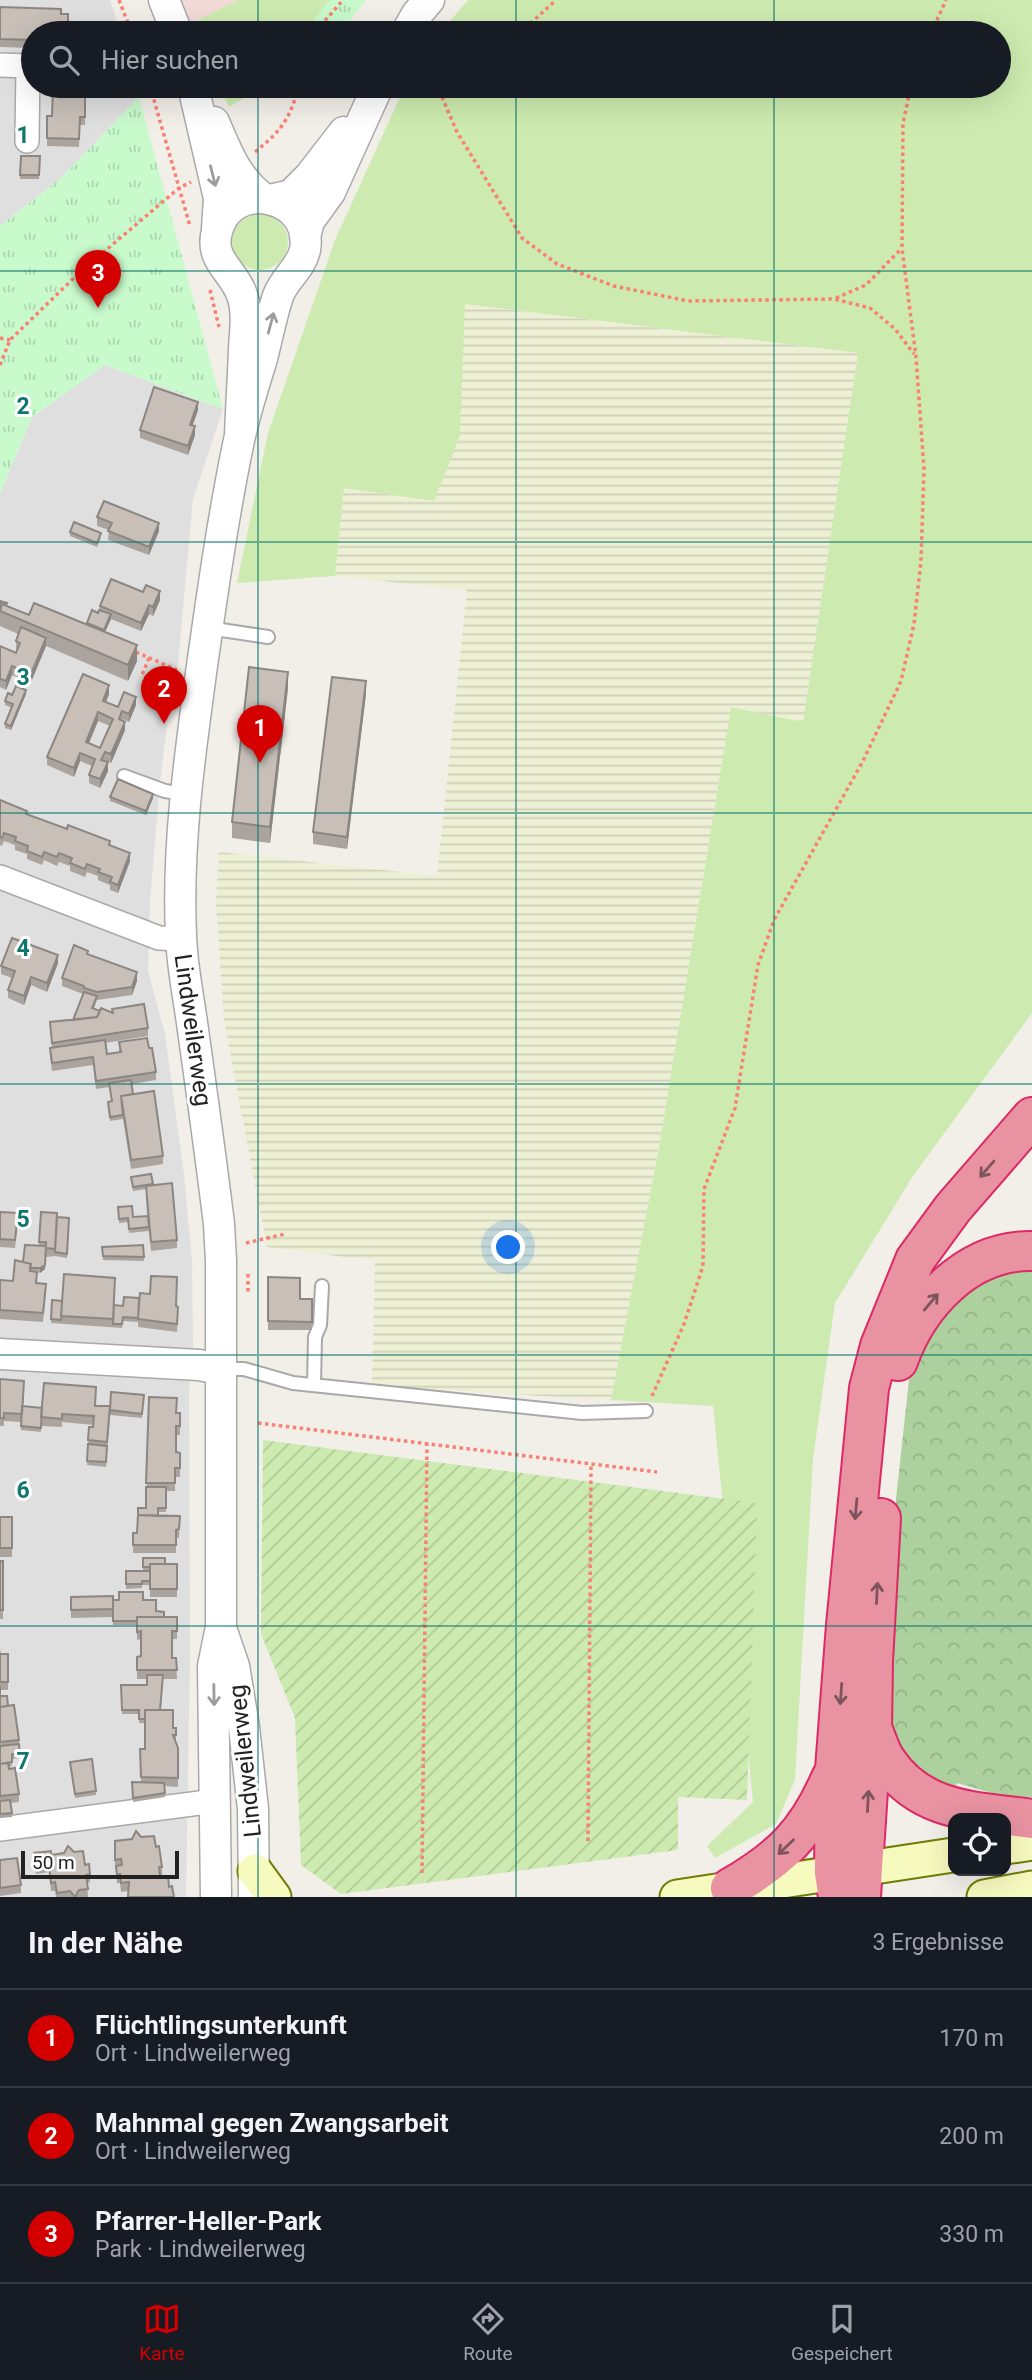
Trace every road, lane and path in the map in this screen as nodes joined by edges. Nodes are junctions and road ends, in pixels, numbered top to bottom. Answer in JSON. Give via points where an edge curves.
{"nodes":[{"id":1,"x":119,"y":0,"type":"edge"},
{"id":2,"x":164,"y":0,"type":"edge"},
{"id":3,"x":343,"y":0,"type":"edge"},
{"id":4,"x":429,"y":0,"type":"edge"},
{"id":5,"x":556,"y":0,"type":"edge"},
{"id":6,"x":946,"y":0,"type":"edge"},
{"id":7,"x":127,"y":21,"type":"edge"},
{"id":8,"x":172,"y":21,"type":"edge"},
{"id":9,"x":326,"y":21,"type":"edge"},
{"id":10,"x":413,"y":21,"type":"edge"},
{"id":11,"x":533,"y":21,"type":"edge"},
{"id":12,"x":936,"y":21,"type":"edge"},
{"id":13,"x":0,"y":65,"type":"edge"},
{"id":14,"x":21,"y":66,"type":"edge"},
{"id":15,"x":28,"y":98,"type":"edge"},
{"id":16,"x":153,"y":98,"type":"edge"},
{"id":17,"x":198,"y":98,"type":"edge"},
{"id":18,"x":201,"y":98,"type":"edge"},
{"id":19,"x":296,"y":98,"type":"edge"},
{"id":20,"x":375,"y":98,"type":"edge"},
{"id":21,"x":377,"y":98,"type":"edge"},
{"id":22,"x":442,"y":98,"type":"edge"},
{"id":23,"x":908,"y":98,"type":"edge"},
{"id":24,"x":27,"y":141,"type":"dead end"},
{"id":25,"x":247,"y":158,"type":"dead end"},
{"id":26,"x":268,"y":198,"type":"junction"},
{"id":27,"x":217,"y":229,"type":"junction"},
{"id":28,"x":305,"y":237,"type":"junction"},
{"id":29,"x":902,"y":248,"type":"junction"},
{"id":30,"x":294,"y":272,"type":"junction"},
{"id":31,"x":230,"y":275,"type":"junction"},
{"id":32,"x":834,"y":299,"type":"junction"},
{"id":33,"x":0,"y":338,"type":"edge"},
{"id":34,"x":10,"y":340,"type":"junction"},
{"id":35,"x":916,"y":357,"type":"junction"},
{"id":36,"x":0,"y":365,"type":"edge"},
{"id":37,"x":240,"y":436,"type":"junction"},
{"id":38,"x":208,"y":628,"type":"junction"},
{"id":39,"x":268,"y":637,"type":"dead end"},
{"id":40,"x":127,"y":648,"type":"edge"},
{"id":41,"x":149,"y":658,"type":"junction"},
{"id":42,"x":185,"y":674,"type":"dead end"},
{"id":43,"x":173,"y":689,"type":"dead end"},
{"id":44,"x":124,"y":776,"type":"dead end"},
{"id":45,"x":184,"y":794,"type":"junction"},
{"id":46,"x":0,"y":877,"type":"edge"},
{"id":47,"x":181,"y":939,"type":"junction"},
{"id":48,"x":1032,"y":1117,"type":"edge"},
{"id":49,"x":285,"y":1234,"type":"dead end"},
{"id":50,"x":220,"y":1245,"type":"junction"},
{"id":51,"x":1032,"y":1251,"type":"edge"},
{"id":52,"x":246,"y":1268,"type":"dead end"},
{"id":53,"x":322,"y":1286,"type":"dead end"},
{"id":54,"x":248,"y":1305,"type":"dead end"},
{"id":55,"x":0,"y":1354,"type":"edge"},
{"id":56,"x":220,"y":1369,"type":"junction"},
{"id":57,"x":314,"y":1385,"type":"junction"},
{"id":58,"x":646,"y":1411,"type":"joint"},
{"id":59,"x":258,"y":1423,"type":"dead end"},
{"id":60,"x":427,"y":1444,"type":"junction"},
{"id":61,"x":592,"y":1465,"type":"junction"},
{"id":62,"x":657,"y":1472,"type":"dead end"},
{"id":63,"x":221,"y":1627,"type":"junction"},
{"id":64,"x":872,"y":1729,"type":"junction"},
{"id":65,"x":835,"y":1769,"type":"junction"},
{"id":66,"x":215,"y":1801,"type":"junction"},
{"id":67,"x":1032,"y":1819,"type":"edge"},
{"id":68,"x":0,"y":1829,"type":"edge"},
{"id":69,"x":588,"y":1841,"type":"dead end"},
{"id":70,"x":1032,"y":1843,"type":"edge"},
{"id":71,"x":1011,"y":1846,"type":"edge"},
{"id":72,"x":948,"y":1856,"type":"edge"},
{"id":73,"x":422,"y":1874,"type":"dead end"},
{"id":74,"x":849,"y":1884,"type":"edge"},
{"id":75,"x":261,"y":1888,"type":"edge"},
{"id":76,"x":730,"y":1888,"type":"junction"},
{"id":77,"x":1032,"y":1888,"type":"edge"},
{"id":78,"x":216,"y":1897,"type":"edge"},
{"id":79,"x":677,"y":1897,"type":"edge"},
{"id":80,"x":984,"y":1897,"type":"edge"}],
"edges":[{"from":1,"to":7,"type":"path"},
{"from":2,"to":8,"type":"street"},
{"from":3,"to":9,"type":"path"},
{"from":4,"to":10,"type":"street"},
{"from":5,"to":11,"type":"path"},
{"from":6,"to":12,"type":"path"},
{"from":13,"to":14,"type":"street"},
{"from":15,"to":24,"type":"street"},
{"from":16,"to":34,"type":"path","via":[[179,188],[78,274]]},
{"from":17,"to":27,"type":"street","name":"Lindweilerweg","one_way":true,"via":[[219,198]]},
{"from":18,"to":26,"type":"street","via":[[245,184]]},
{"from":19,"to":25,"type":"path","via":[[291,115]]},
{"from":20,"to":26,"type":"street","via":[[291,195]]},
{"from":21,"to":28,"type":"street","name":"Lindweilerweg","via":[[330,192],[309,221]]},
{"from":22,"to":32,"type":"path","via":[[457,132],[522,238],[557,264],[614,286],[688,301]]},
{"from":23,"to":29,"type":"path","via":[[903,123]]},
{"from":26,"to":27,"type":"street","via":[[248,198],[237,204],[224,214]]},
{"from":26,"to":28,"type":"street","via":[[296,214]]},
{"from":27,"to":31,"type":"street","name":"Lindweilerweg","via":[[215,246]]},
{"from":28,"to":30,"type":"street","name":"Lindweilerweg","via":[[305,250]]},
{"from":29,"to":32,"type":"path","via":[[866,285]]},
{"from":29,"to":35,"type":"path"},
{"from":30,"to":31,"type":"street","via":[[260,287]]},
{"from":37,"to":30,"type":"street","name":"Lindweilerweg","one_way":true,"via":[[279,292]]},
{"from":31,"to":37,"type":"street","name":"Lindweilerweg","via":[[242,293],[245,314]]},
{"from":32,"to":35,"type":"path","via":[[870,308],[895,328]]},
{"from":33,"to":34,"type":"path"},
{"from":34,"to":36,"type":"path"},
{"from":35,"to":58,"type":"path","via":[[924,469],[921,561],[901,681],[863,761],[774,920],[758,965],[735,1108],[704,1189],[703,1266],[680,1335]]},
{"from":37,"to":38,"type":"street","name":"Lindweilerweg"},
{"from":38,"to":39,"type":"lane"},
{"from":38,"to":45,"type":"street","name":"Lindweilerweg"},
{"from":40,"to":41,"type":"path"},
{"from":41,"to":42,"type":"path"},
{"from":41,"to":43,"type":"path","via":[[142,675]]},
{"from":44,"to":45,"type":"lane"},
{"from":45,"to":47,"type":"street","name":"Lindweilerweg"},
{"from":46,"to":47,"type":"street","via":[[159,938]]},
{"from":47,"to":50,"type":"street","name":"Lindweilerweg"},
{"from":48,"to":65,"type":"highway","one_way":true,"via":[[953,1208],[915,1260],[880,1346],[863,1437]]},
{"from":49,"to":50,"type":"path"},
{"from":50,"to":56,"type":"street","name":"Lindweilerweg"},
{"from":64,"to":51,"type":"highway","one_way":true,"via":[[885,1440],[898,1360],[919,1316],[967,1269],[1007,1252]]},
{"from":52,"to":54,"type":"path"},
{"from":53,"to":57,"type":"lane"},
{"from":55,"to":56,"type":"street"},
{"from":56,"to":57,"type":"lane","via":[[244,1369]]},
{"from":56,"to":63,"type":"street","name":"Lindweilerweg"},
{"from":57,"to":58,"type":"lane","via":[[582,1413]]},
{"from":59,"to":60,"type":"path"},
{"from":60,"to":61,"type":"path"},
{"from":60,"to":73,"type":"path"},
{"from":61,"to":62,"type":"path"},
{"from":61,"to":69,"type":"path"},
{"from":63,"to":66,"type":"street","name":"Lindweilerweg","one_way":true,"via":[[213,1667]]},
{"from":63,"to":75,"type":"street","name":"Lindweilerweg","via":[[234,1666],[244,1727]]},
{"from":64,"to":67,"type":"highway","via":[[892,1769],[926,1797],[958,1809]]},
{"from":74,"to":64,"type":"highway","one_way":true},
{"from":65,"to":74,"type":"highway"},
{"from":65,"to":76,"type":"highway","one_way":true,"via":[[815,1814],[796,1838],[754,1875]]},
{"from":66,"to":68,"type":"street"},
{"from":66,"to":78,"type":"street","name":"Lindweilerweg"},
{"from":70,"to":71,"type":"main road"},
{"from":72,"to":74,"type":"main road"},
{"from":74,"to":76,"type":"main road"},
{"from":76,"to":79,"type":"main road"},
{"from":77,"to":80,"type":"main road"}]}
